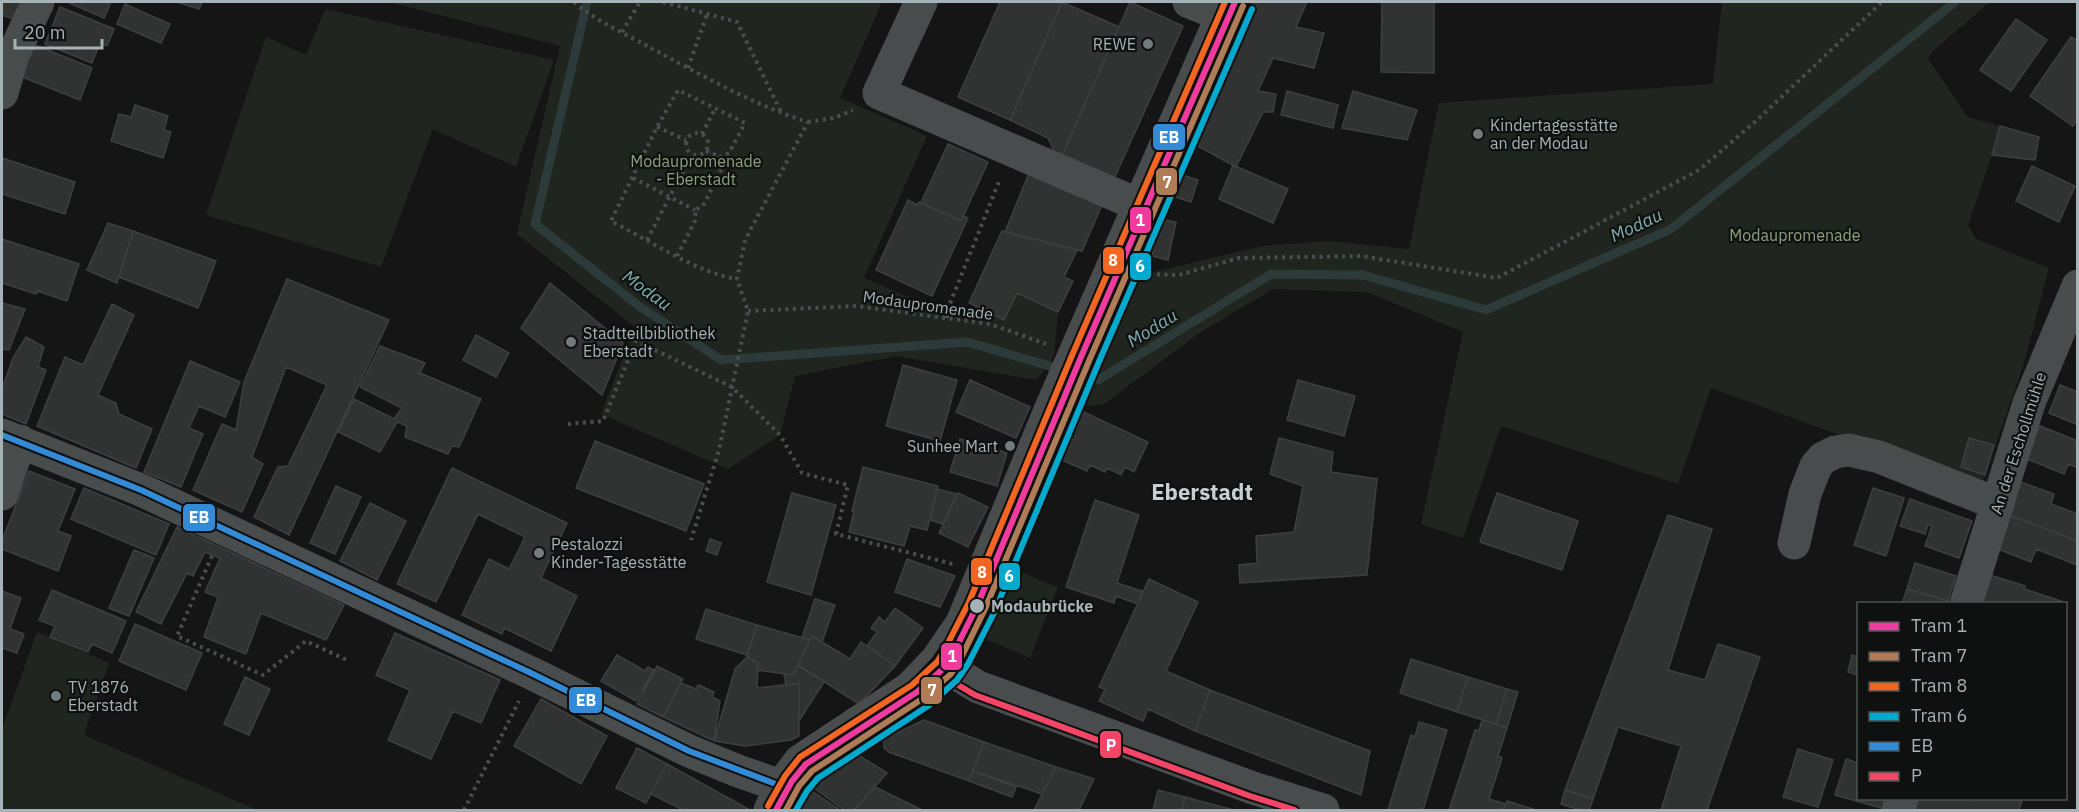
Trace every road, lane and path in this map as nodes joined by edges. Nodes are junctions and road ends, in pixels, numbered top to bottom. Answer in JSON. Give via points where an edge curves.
{"nodes":[{"id":1,"x":38,"y":2,"type":"edge"},
{"id":2,"x":574,"y":2,"type":"edge"},
{"id":3,"x":640,"y":2,"type":"edge"},
{"id":4,"x":663,"y":2,"type":"edge"},
{"id":5,"x":921,"y":2,"type":"edge"},
{"id":6,"x":1190,"y":2,"type":"edge"},
{"id":7,"x":1882,"y":2,"type":"edge"},
{"id":8,"x":1225,"y":8,"type":"edge"},
{"id":9,"x":707,"y":14,"type":"junction"},
{"id":10,"x":622,"y":32,"type":"junction"},
{"id":11,"x":688,"y":68,"type":"junction"},
{"id":12,"x":2,"y":93,"type":"edge"},
{"id":13,"x":879,"y":93,"type":"junction"},
{"id":14,"x":715,"y":109,"type":"junction"},
{"id":15,"x":782,"y":114,"type":"junction"},
{"id":16,"x":808,"y":123,"type":"junction"},
{"id":17,"x":657,"y":127,"type":"junction"},
{"id":18,"x":702,"y":134,"type":"junction"},
{"id":19,"x":686,"y":140,"type":"junction"},
{"id":20,"x":1011,"y":150,"type":"junction"},
{"id":21,"x":706,"y":151,"type":"junction"},
{"id":22,"x":692,"y":154,"type":"junction"},
{"id":23,"x":720,"y":157,"type":"junction"},
{"id":24,"x":633,"y":178,"type":"junction"},
{"id":25,"x":669,"y":197,"type":"junction"},
{"id":26,"x":1139,"y":205,"type":"junction"},
{"id":27,"x":695,"y":210,"type":"junction"},
{"id":28,"x":647,"y":240,"type":"junction"},
{"id":29,"x":678,"y":256,"type":"junction"},
{"id":30,"x":1139,"y":274,"type":"dead end"},
{"id":31,"x":737,"y":279,"type":"junction"},
{"id":32,"x":2078,"y":286,"type":"edge"},
{"id":33,"x":748,"y":311,"type":"junction"},
{"id":34,"x":947,"y":318,"type":"junction"},
{"id":35,"x":1072,"y":359,"type":"junction"},
{"id":36,"x":732,"y":387,"type":"junction"},
{"id":37,"x":568,"y":424,"type":"dead end"},
{"id":38,"x":11,"y":438,"type":"edge"},
{"id":39,"x":2,"y":495,"type":"edge"},
{"id":40,"x":1998,"y":504,"type":"junction"},
{"id":41,"x":691,"y":540,"type":"dead end"},
{"id":42,"x":1794,"y":543,"type":"dead end"},
{"id":43,"x":213,"y":555,"type":"dead end"},
{"id":44,"x":983,"y":572,"type":"junction"},
{"id":45,"x":1965,"y":602,"type":"edge"},
{"id":46,"x":349,"y":661,"type":"dead end"},
{"id":47,"x":936,"y":661,"type":"junction"},
{"id":48,"x":533,"y":674,"type":"junction"},
{"id":49,"x":775,"y":798,"type":"edge"},
{"id":50,"x":464,"y":810,"type":"edge"},
{"id":51,"x":1323,"y":810,"type":"edge"}],
"edges":[{"from":1,"to":12,"type":"street","via":[[12,55]]},
{"from":2,"to":10,"type":"path"},
{"from":3,"to":10,"type":"path"},
{"from":4,"to":9,"type":"path"},
{"from":5,"to":13,"type":"street"},
{"from":6,"to":8,"type":"street"},
{"from":7,"to":30,"type":"path","via":[[1699,170],[1497,278],[1361,256],[1239,258],[1179,275]]},
{"from":8,"to":26,"type":"street"},
{"from":9,"to":11,"type":"path"},
{"from":9,"to":15,"type":"path","via":[[737,22]]},
{"from":10,"to":11,"type":"path"},
{"from":11,"to":15,"type":"path"},
{"from":13,"to":16,"type":"path","via":[[834,118]]},
{"from":13,"to":20,"type":"street"},
{"from":14,"to":17,"type":"path","via":[[678,90]]},
{"from":14,"to":18,"type":"path"},
{"from":14,"to":23,"type":"path","via":[[745,123],[729,153]]},
{"from":15,"to":16,"type":"path"},
{"from":16,"to":31,"type":"path","via":[[745,240]]},
{"from":17,"to":19,"type":"path"},
{"from":17,"to":24,"type":"path"},
{"from":18,"to":19,"type":"path","via":[[691,134]]},
{"from":18,"to":21,"type":"path","via":[[707,140]]},
{"from":19,"to":22,"type":"path","via":[[687,150]]},
{"from":20,"to":26,"type":"street"},
{"from":20,"to":34,"type":"path"},
{"from":21,"to":22,"type":"path"},
{"from":21,"to":23,"type":"path"},
{"from":22,"to":25,"type":"path"},
{"from":23,"to":27,"type":"path","via":[[722,168],[703,206]]},
{"from":24,"to":25,"type":"path"},
{"from":24,"to":28,"type":"path","via":[[611,221]]},
{"from":25,"to":27,"type":"path"},
{"from":25,"to":28,"type":"path"},
{"from":26,"to":35,"type":"street"},
{"from":27,"to":29,"type":"path","via":[[696,219]]},
{"from":28,"to":29,"type":"path"},
{"from":29,"to":31,"type":"path","via":[[720,276]]},
{"from":31,"to":33,"type":"path"},
{"from":32,"to":40,"type":"street","name":"An der Eschollmühle","via":[[2029,403]]},
{"from":33,"to":34,"type":"path","name":"Modaupromenade","via":[[857,306]]},
{"from":33,"to":36,"type":"path"},
{"from":34,"to":35,"type":"path","name":"Modaupromenade","via":[[990,324]]},
{"from":35,"to":44,"type":"street"},
{"from":36,"to":37,"type":"path","via":[[636,340],[603,421]]},
{"from":36,"to":41,"type":"path","via":[[719,450]]},
{"from":36,"to":44,"type":"path","via":[[780,435],[802,473],[848,485],[836,534]]},
{"from":38,"to":39,"type":"street"},
{"from":38,"to":48,"type":"street","via":[[141,490]]},
{"from":40,"to":42,"type":"street","via":[[1879,458],[1848,450],[1835,452],[1816,466]]},
{"from":40,"to":45,"type":"street","name":"An der Eschollmühle"},
{"from":43,"to":46,"type":"path","via":[[177,636],[263,675],[306,641]]},
{"from":44,"to":47,"type":"street","via":[[965,616]]},
{"from":47,"to":49,"type":"street","via":[[910,688],[800,761]]},
{"from":47,"to":51,"type":"street","via":[[978,687]]},
{"from":48,"to":49,"type":"street","via":[[738,771]]},
{"from":48,"to":50,"type":"path"}]}
